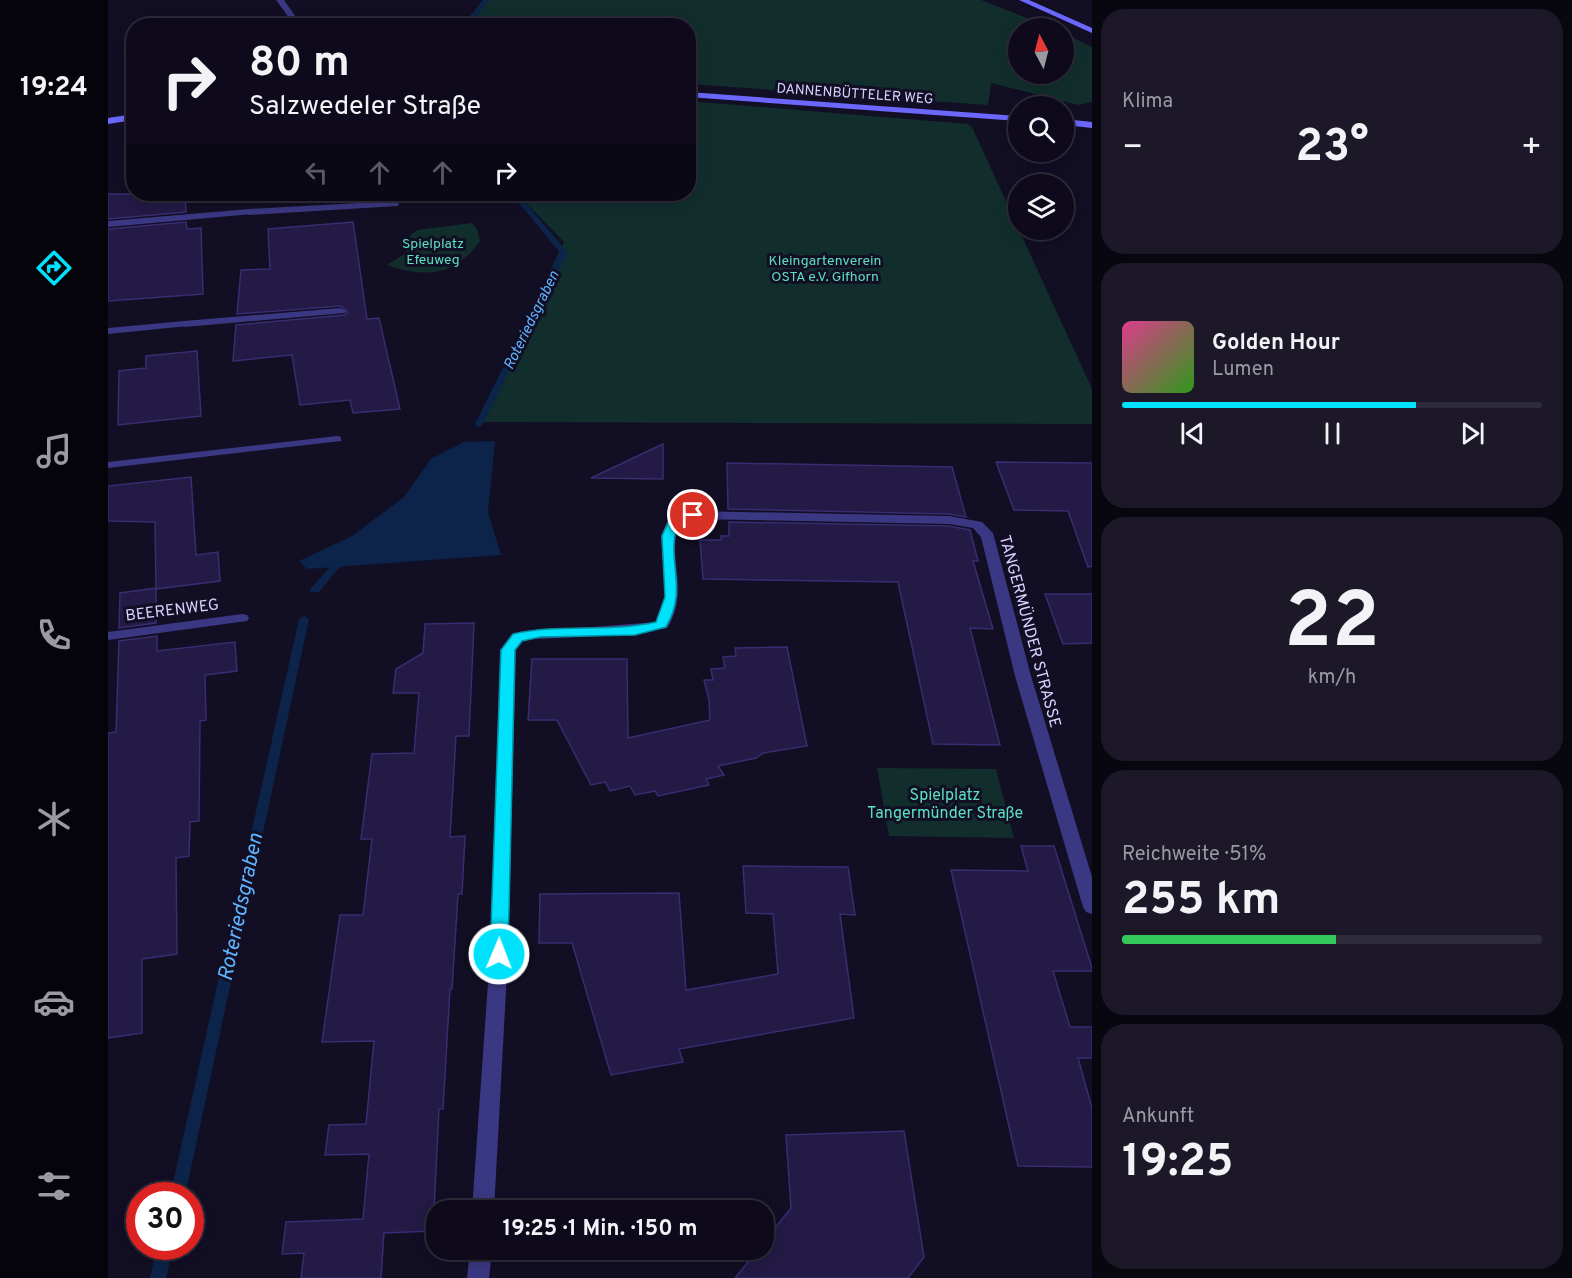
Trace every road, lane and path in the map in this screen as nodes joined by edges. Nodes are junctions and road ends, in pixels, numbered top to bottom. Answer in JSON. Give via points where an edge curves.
{"nodes":[{"id":1,"x":280,"y":0,"type":"edge"},
{"id":2,"x":1023,"y":0,"type":"edge"},
{"id":3,"x":292,"y":18,"type":"edge"},
{"id":4,"x":1092,"y":31,"type":"edge"},
{"id":5,"x":696,"y":95,"type":"edge"},
{"id":6,"x":126,"y":118,"type":"edge"},
{"id":7,"x":1008,"y":118,"type":"edge"},
{"id":8,"x":108,"y":121,"type":"edge"},
{"id":9,"x":1074,"y":123,"type":"edge"},
{"id":10,"x":1092,"y":124,"type":"edge"},
{"id":11,"x":394,"y":204,"type":"dead end"},
{"id":12,"x":249,"y":212,"type":"joint"},
{"id":13,"x":108,"y":225,"type":"edge"},
{"id":14,"x":341,"y":311,"type":"dead end"},
{"id":15,"x":184,"y":324,"type":"joint"},
{"id":16,"x":108,"y":331,"type":"edge"},
{"id":17,"x":337,"y":439,"type":"dead end"},
{"id":18,"x":108,"y":465,"type":"edge"},
{"id":19,"x":242,"y":618,"type":"dead end"},
{"id":20,"x":108,"y":636,"type":"edge"},
{"id":21,"x":1092,"y":907,"type":"edge"},
{"id":22,"x":484,"y":1200,"type":"edge"},
{"id":23,"x":479,"y":1260,"type":"edge"},
{"id":24,"x":478,"y":1278,"type":"edge"}],
"edges":[{"from":1,"to":3,"type":"street"},
{"from":2,"to":4,"type":"street"},
{"from":5,"to":7,"type":"street","name":"DANNENBÜTTELER WEG"},
{"from":6,"to":8,"type":"street"},
{"from":9,"to":10,"type":"street"},
{"from":11,"to":12,"type":"lane"},
{"from":12,"to":13,"type":"street"},
{"from":14,"to":15,"type":"lane"},
{"from":15,"to":16,"type":"street"},
{"from":17,"to":18,"type":"lane"},
{"from":19,"to":20,"type":"street","name":"BEERENWEG"},
{"from":21,"to":22,"type":"street","name":"TANGERMÜNDER STRASSE","via":[[1023,676],[988,536],[977,525],[949,520],[693,515],[673,523],[668,536],[672,597],[662,625],[635,631],[540,633],[517,637],[508,650],[499,954]]},
{"from":23,"to":24,"type":"street"}]}
